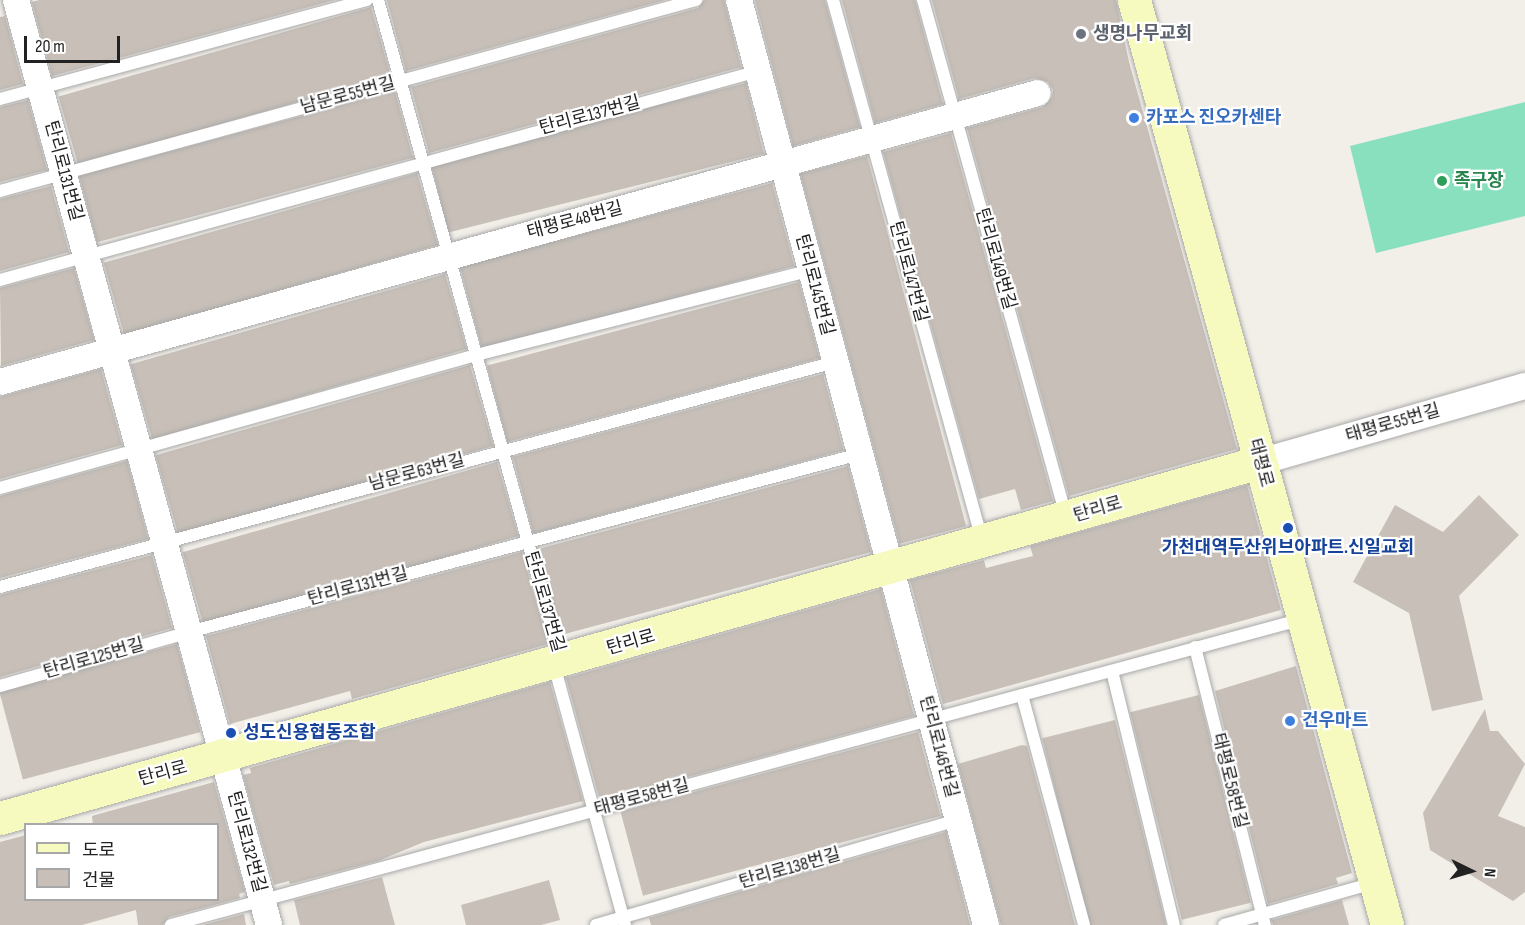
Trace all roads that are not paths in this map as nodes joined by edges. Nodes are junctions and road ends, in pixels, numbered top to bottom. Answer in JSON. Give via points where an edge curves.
{"nodes":[{"id":1,"x":16,"y":0,"type":"edge"},
{"id":2,"x":367,"y":0,"type":"edge"},
{"id":3,"x":378,"y":0,"type":"edge"},
{"id":4,"x":696,"y":0,"type":"edge"},
{"id":5,"x":739,"y":0,"type":"edge"},
{"id":6,"x":833,"y":0,"type":"edge"},
{"id":7,"x":922,"y":0,"type":"edge"},
{"id":8,"x":1134,"y":0,"type":"edge"},
{"id":9,"x":758,"y":71,"type":"junction"},
{"id":10,"x":400,"y":82,"type":"junction"},
{"id":11,"x":39,"y":87,"type":"junction"},
{"id":12,"x":1038,"y":93,"type":"dead end"},
{"id":13,"x":0,"y":99,"type":"edge"},
{"id":14,"x":955,"y":116,"type":"junction"},
{"id":15,"x":871,"y":139,"type":"junction"},
{"id":16,"x":423,"y":161,"type":"junction"},
{"id":17,"x":782,"y":164,"type":"junction"},
{"id":18,"x":63,"y":173,"type":"junction"},
{"id":19,"x":0,"y":191,"type":"edge"},
{"id":20,"x":86,"y":255,"type":"junction"},
{"id":21,"x":448,"y":256,"type":"junction"},
{"id":22,"x":811,"y":270,"type":"junction"},
{"id":23,"x":0,"y":280,"type":"edge"},
{"id":24,"x":112,"y":350,"type":"junction"},
{"id":25,"x":476,"y":355,"type":"junction"},
{"id":26,"x":835,"y":362,"type":"junction"},
{"id":27,"x":0,"y":382,"type":"edge"},
{"id":28,"x":1525,"y":386,"type":"edge"},
{"id":29,"x":138,"y":449,"type":"junction"},
{"id":30,"x":502,"y":450,"type":"junction"},
{"id":31,"x":860,"y":454,"type":"junction"},
{"id":32,"x":1260,"y":462,"type":"junction"},
{"id":33,"x":0,"y":488,"type":"edge"},
{"id":34,"x":1067,"y":518,"type":"junction"},
{"id":35,"x":164,"y":542,"type":"junction"},
{"id":36,"x":528,"y":542,"type":"junction"},
{"id":37,"x":983,"y":543,"type":"junction"},
{"id":38,"x":890,"y":569,"type":"junction"},
{"id":39,"x":0,"y":587,"type":"edge"},
{"id":40,"x":1304,"y":619,"type":"junction"},
{"id":41,"x":189,"y":632,"type":"junction"},
{"id":42,"x":1195,"y":647,"type":"junction"},
{"id":43,"x":558,"y":663,"type":"junction"},
{"id":44,"x":1112,"y":671,"type":"junction"},
{"id":45,"x":0,"y":686,"type":"edge"},
{"id":46,"x":1023,"y":695,"type":"junction"},
{"id":47,"x":931,"y":720,"type":"junction"},
{"id":48,"x":224,"y":758,"type":"junction"},
{"id":49,"x":594,"y":812,"type":"junction"},
{"id":50,"x":0,"y":818,"type":"edge"},
{"id":51,"x":958,"y":820,"type":"junction"},
{"id":52,"x":1376,"y":883,"type":"junction"},
{"id":53,"x":266,"y":913,"type":"edge"},
{"id":54,"x":1264,"y":920,"type":"edge"},
{"id":55,"x":624,"y":921,"type":"edge"},
{"id":56,"x":171,"y":925,"type":"edge"},
{"id":57,"x":596,"y":925,"type":"edge"},
{"id":58,"x":986,"y":925,"type":"edge"},
{"id":59,"x":1084,"y":925,"type":"edge"},
{"id":60,"x":1174,"y":925,"type":"edge"},
{"id":61,"x":1224,"y":925,"type":"edge"},
{"id":62,"x":1387,"y":925,"type":"edge"}],
"edges":[{"from":1,"to":11,"type":"street","name":"탄리로131번길"},
{"from":2,"to":11,"type":"lane"},
{"from":3,"to":10,"type":"lane","name":"탄리로137번길"},
{"from":4,"to":10,"type":"lane","name":"남문로55번길"},
{"from":5,"to":9,"type":"street","name":"탄리로145번길"},
{"from":6,"to":15,"type":"lane","name":"탄리로147번길"},
{"from":7,"to":14,"type":"lane","name":"탄리로149번길"},
{"from":8,"to":32,"type":"main road","name":"태평로"},
{"from":9,"to":16,"type":"lane","name":"탄리로137번길"},
{"from":9,"to":17,"type":"street","name":"탄리로145번길"},
{"from":10,"to":16,"type":"lane","name":"탄리로137번길"},
{"from":10,"to":18,"type":"lane","name":"남문로55번길"},
{"from":11,"to":13,"type":"lane"},
{"from":11,"to":18,"type":"street","name":"탄리로131번길"},
{"from":12,"to":14,"type":"street","name":"태평로48번길"},
{"from":14,"to":15,"type":"street","name":"태평로48번길"},
{"from":14,"to":34,"type":"lane","name":"탄리로149번길"},
{"from":15,"to":17,"type":"street","name":"태평로48번길"},
{"from":15,"to":37,"type":"lane","name":"탄리로147번길"},
{"from":16,"to":20,"type":"lane"},
{"from":16,"to":21,"type":"lane","name":"탄리로137번길"},
{"from":17,"to":21,"type":"street","name":"태평로48번길"},
{"from":17,"to":22,"type":"street","name":"탄리로145번길"},
{"from":18,"to":19,"type":"lane","name":"남문로55번길"},
{"from":18,"to":20,"type":"street","name":"탄리로131번길"},
{"from":20,"to":23,"type":"lane"},
{"from":20,"to":24,"type":"street","name":"탄리로131번길"},
{"from":21,"to":24,"type":"street","name":"태평로48번길"},
{"from":21,"to":25,"type":"lane","name":"탄리로137번길"},
{"from":22,"to":25,"type":"lane"},
{"from":22,"to":26,"type":"street","name":"탄리로145번길"},
{"from":24,"to":27,"type":"street","name":"태평로48번길"},
{"from":24,"to":29,"type":"street","name":"탄리로131번길"},
{"from":25,"to":29,"type":"lane"},
{"from":25,"to":30,"type":"lane","name":"탄리로137번길"},
{"from":26,"to":30,"type":"lane","name":"남문로63번길"},
{"from":26,"to":31,"type":"street","name":"탄리로145번길"},
{"from":28,"to":32,"type":"street","name":"태평로55번길"},
{"from":29,"to":33,"type":"lane"},
{"from":29,"to":35,"type":"street","name":"탄리로131번길"},
{"from":30,"to":35,"type":"lane","name":"남문로63번길"},
{"from":30,"to":36,"type":"lane","name":"탄리로137번길"},
{"from":31,"to":36,"type":"lane","name":"탄리로137번길"},
{"from":31,"to":38,"type":"street","name":"탄리로145번길"},
{"from":32,"to":34,"type":"main road","name":"탄리로"},
{"from":32,"to":40,"type":"main road","name":"태평로"},
{"from":34,"to":37,"type":"main road","name":"탄리로"},
{"from":35,"to":39,"type":"lane","name":"남문로63번길"},
{"from":35,"to":41,"type":"street","name":"탄리로131번길"},
{"from":36,"to":41,"type":"lane","name":"탄리로131번길"},
{"from":36,"to":43,"type":"lane","name":"탄리로137번길"},
{"from":37,"to":38,"type":"main road","name":"탄리로"},
{"from":38,"to":43,"type":"main road","name":"탄리로"},
{"from":38,"to":47,"type":"street","name":"탄리로146번길"},
{"from":40,"to":42,"type":"lane","name":"태평로58번길"},
{"from":40,"to":52,"type":"main road","name":"태평로"},
{"from":41,"to":45,"type":"lane","name":"탄리로125번길"},
{"from":41,"to":48,"type":"street","name":"탄리로131번길"},
{"from":42,"to":44,"type":"lane","name":"태평로58번길"},
{"from":42,"to":54,"type":"lane","name":"태평로58번길"},
{"from":43,"to":48,"type":"main road","name":"탄리로"},
{"from":43,"to":49,"type":"lane"},
{"from":44,"to":46,"type":"lane","name":"태평로58번길"},
{"from":44,"to":60,"type":"lane"},
{"from":46,"to":47,"type":"lane","name":"태평로58번길"},
{"from":46,"to":59,"type":"lane"},
{"from":47,"to":49,"type":"lane","name":"태평로58번길"},
{"from":47,"to":51,"type":"street","name":"탄리로146번길"},
{"from":48,"to":50,"type":"main road","name":"탄리로"},
{"from":48,"to":53,"type":"street","name":"탄리로132번길"},
{"from":49,"to":53,"type":"lane","name":"태평로58번길"},
{"from":49,"to":55,"type":"lane"},
{"from":51,"to":55,"type":"lane","name":"탄리로138번길"},
{"from":51,"to":58,"type":"street","name":"탄리로146번길"},
{"from":52,"to":54,"type":"lane"},
{"from":52,"to":62,"type":"main road","name":"태평로"},
{"from":53,"to":56,"type":"lane","name":"태평로58번길"},
{"from":54,"to":61,"type":"lane"},
{"from":55,"to":57,"type":"lane"}]}
